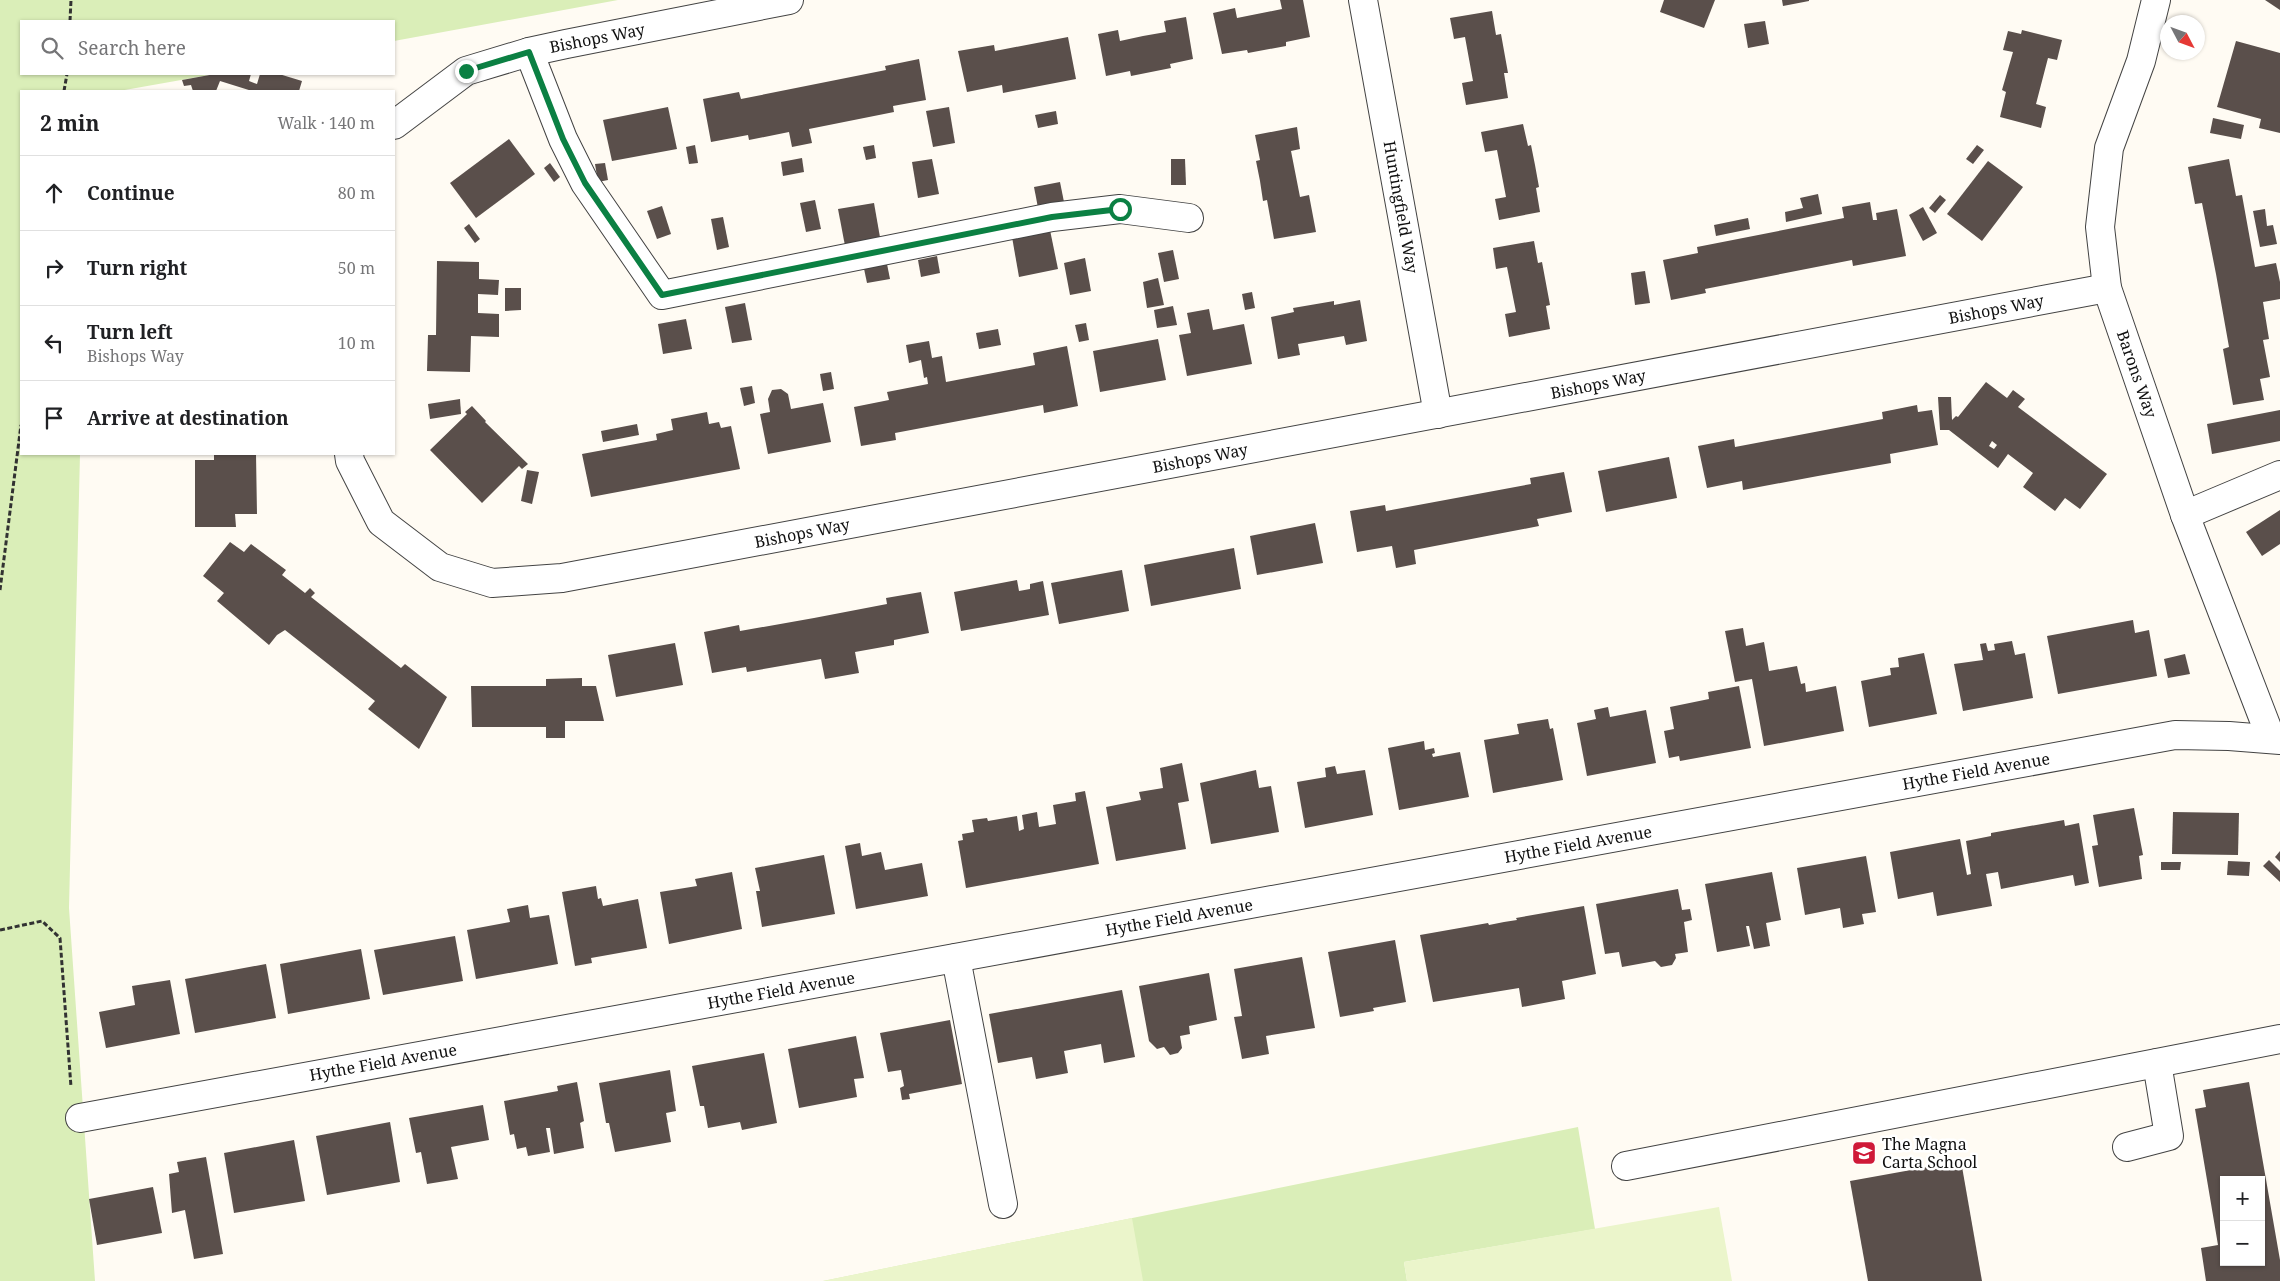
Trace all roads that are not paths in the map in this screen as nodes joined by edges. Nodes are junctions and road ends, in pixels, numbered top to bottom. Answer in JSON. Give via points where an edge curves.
{"nodes":[{"id":1,"x":788,"y":0,"type":"edge"},
{"id":2,"x":1363,"y":0,"type":"edge"},
{"id":3,"x":2156,"y":0,"type":"edge"},
{"id":4,"x":529,"y":52,"type":"junction"},
{"id":5,"x":395,"y":124,"type":"edge"},
{"id":6,"x":1189,"y":218,"type":"dead end"},
{"id":7,"x":2107,"y":288,"type":"junction"},
{"id":8,"x":1438,"y":414,"type":"junction"},
{"id":9,"x":349,"y":455,"type":"edge"},
{"id":10,"x":2280,"y":475,"type":"edge"},
{"id":11,"x":2185,"y":515,"type":"junction"},
{"id":12,"x":2275,"y":739,"type":"edge"},
{"id":13,"x":956,"y":958,"type":"junction"},
{"id":14,"x":2280,"y":1039,"type":"edge"},
{"id":15,"x":2157,"y":1063,"type":"junction"},
{"id":16,"x":80,"y":1118,"type":"road end"},
{"id":17,"x":2127,"y":1147,"type":"dead end"},
{"id":18,"x":1626,"y":1166,"type":"dead end"},
{"id":19,"x":1003,"y":1204,"type":"dead end"}],
"edges":[{"from":1,"to":4,"type":"street","name":"Bishops Way"},
{"from":2,"to":8,"type":"street","name":"Huntingfield Way"},
{"from":3,"to":7,"type":"street","name":"Barons Way","via":[[2141,61],[2109,148],[2100,227]]},
{"from":4,"to":5,"type":"street","name":"Bishops Way","via":[[466,71]]},
{"from":4,"to":6,"type":"street","via":[[563,139],[585,183],[662,295],[1052,217],[1120,209]]},
{"from":7,"to":8,"type":"street","name":"Bishops Way"},
{"from":7,"to":11,"type":"street","name":"Barons Way"},
{"from":8,"to":9,"type":"street","name":"Bishops Way","via":[[562,578],[492,583],[440,567],[382,522]]},
{"from":10,"to":11,"type":"street"},
{"from":11,"to":12,"type":"street","name":"Barons Way"},
{"from":12,"to":13,"type":"street","name":"Hythe Field Avenue","via":[[2176,735]]},
{"from":13,"to":16,"type":"street","name":"Hythe Field Avenue"},
{"from":13,"to":19,"type":"street"},
{"from":14,"to":15,"type":"street"},
{"from":15,"to":17,"type":"street","via":[[2169,1136]]},
{"from":15,"to":18,"type":"street"}]}
